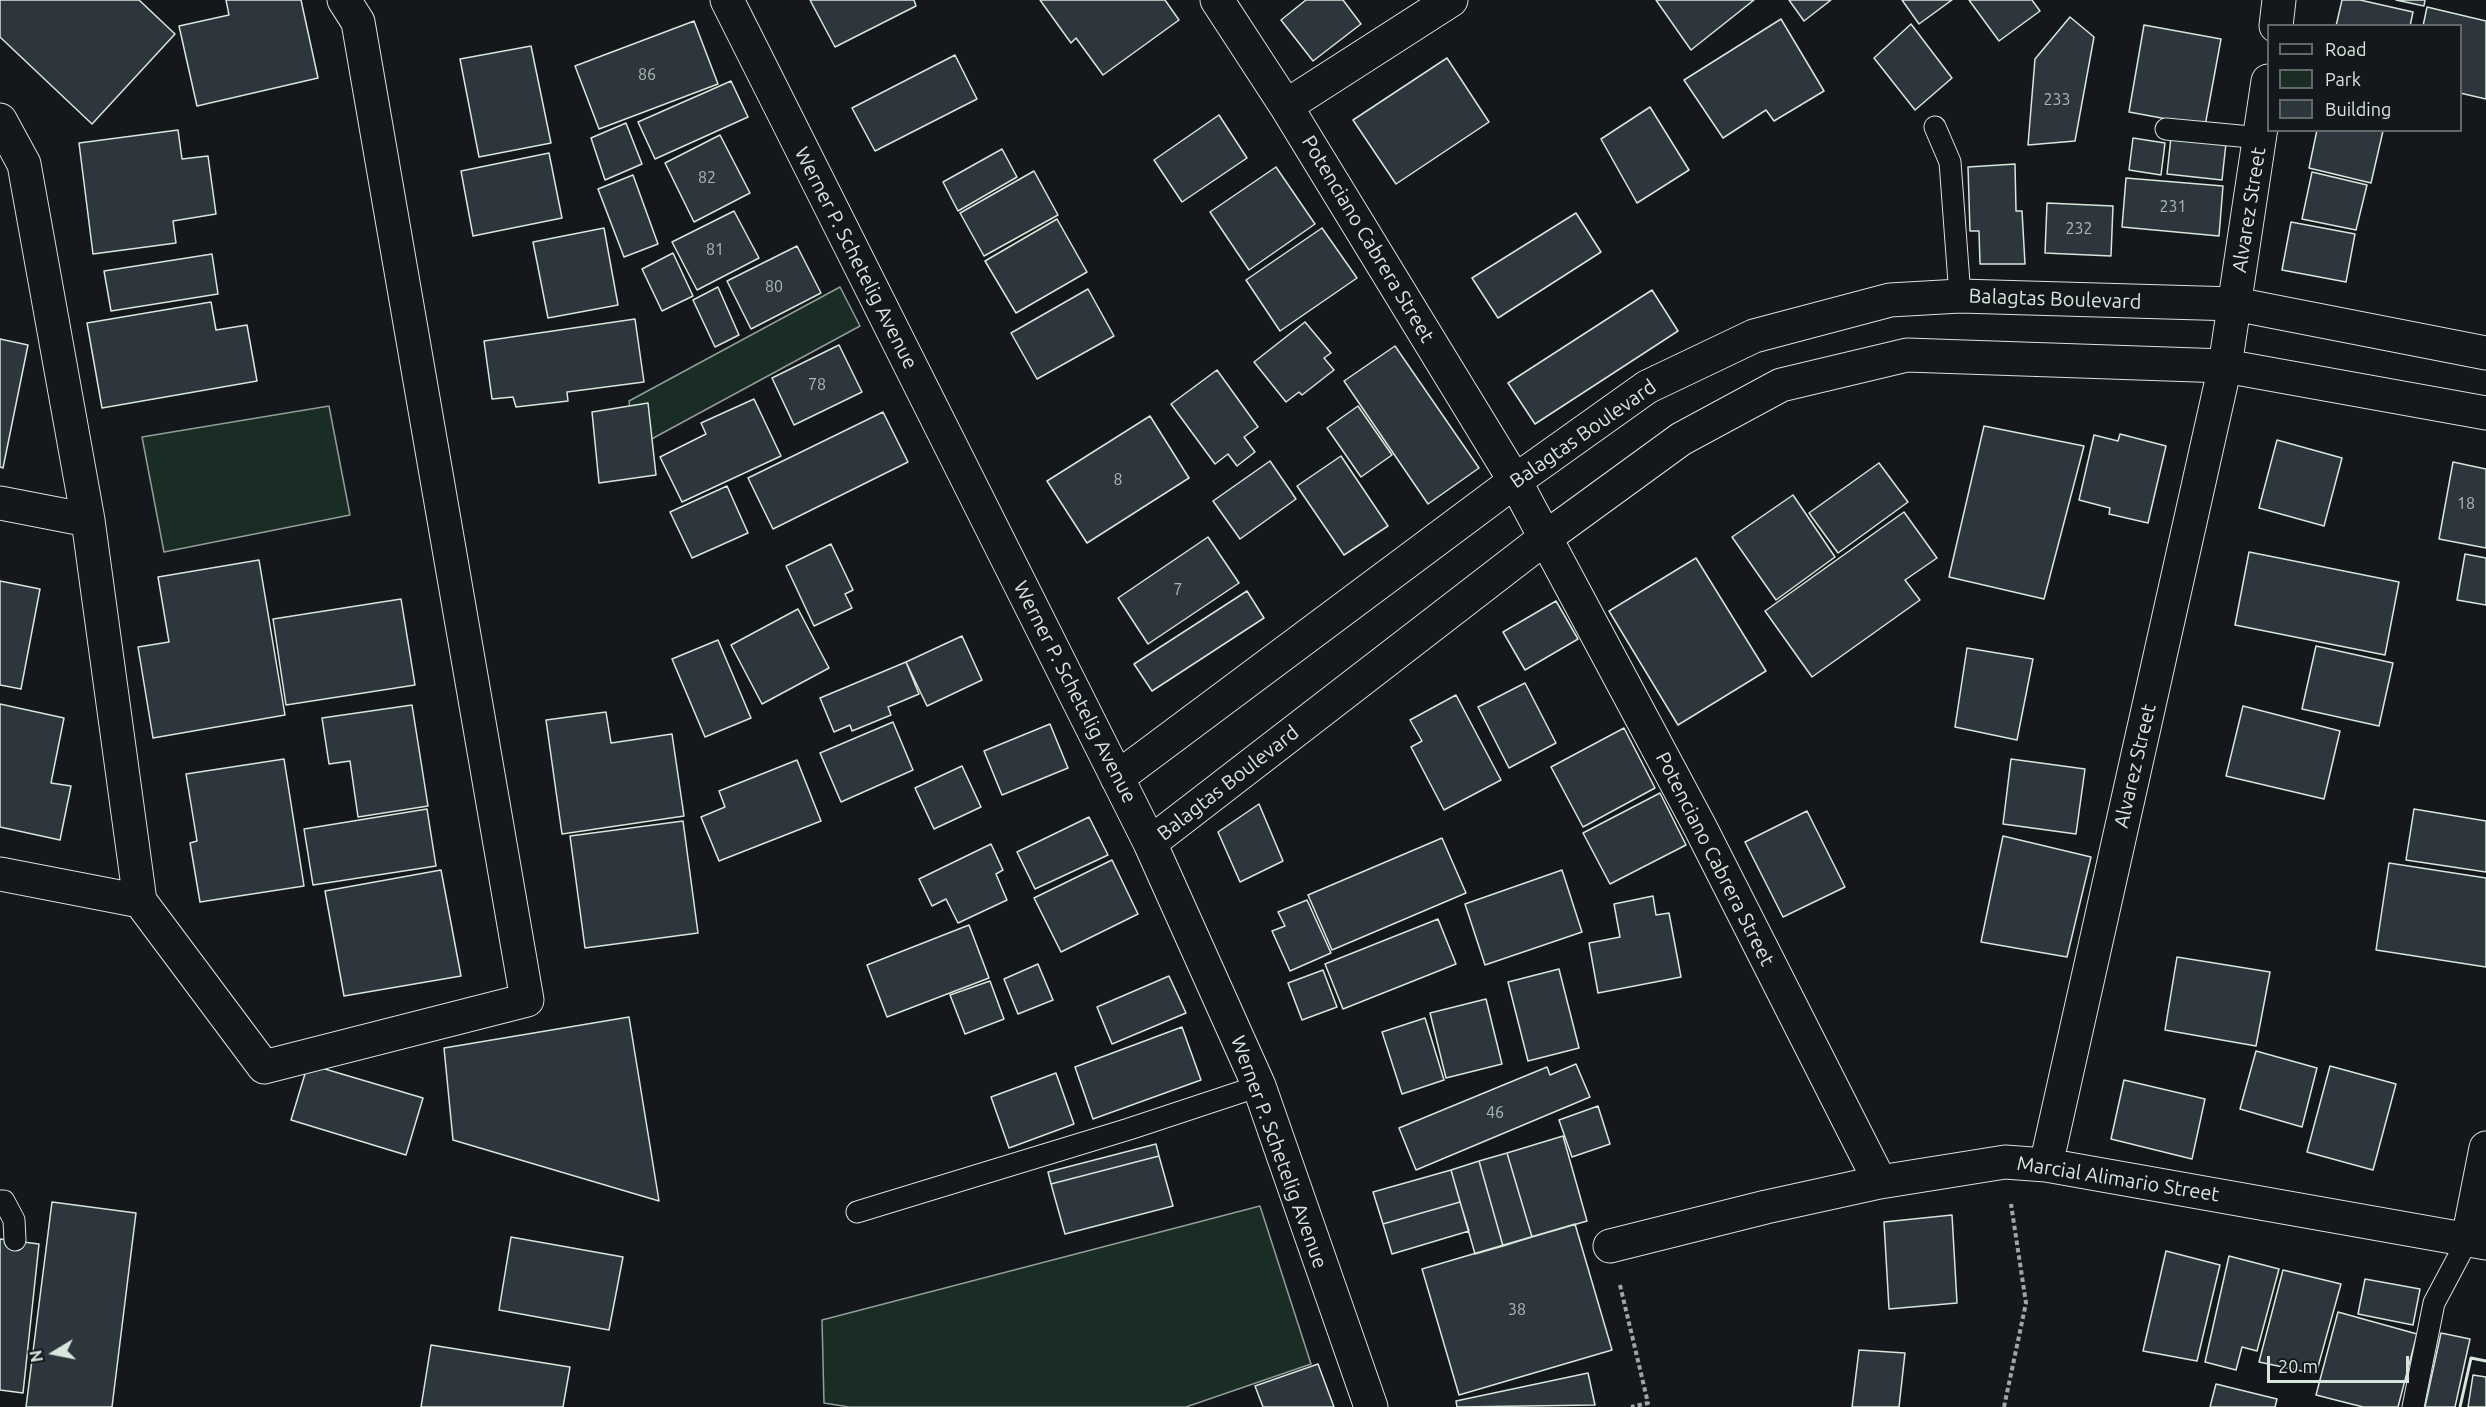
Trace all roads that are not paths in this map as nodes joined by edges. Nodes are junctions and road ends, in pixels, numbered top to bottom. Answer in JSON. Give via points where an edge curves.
{"nodes":[{"id":1,"x":344,"y":0,"type":"edge"},
{"id":2,"x":727,"y":0,"type":"edge"},
{"id":3,"x":1217,"y":0,"type":"edge"},
{"id":4,"x":1450,"y":0,"type":"edge"},
{"id":5,"x":2279,"y":0,"type":"edge"},
{"id":6,"x":2276,"y":24,"type":"edge"},
{"id":7,"x":2267,"y":89,"type":"edge"},
{"id":8,"x":1286,"y":106,"type":"junction"},
{"id":9,"x":0,"y":120,"type":"edge"},
{"id":10,"x":1935,"y":128,"type":"dead end"},
{"id":11,"x":2166,"y":129,"type":"dead end"},
{"id":12,"x":2261,"y":138,"type":"junction"},
{"id":13,"x":1960,"y":296,"type":"junction"},
{"id":14,"x":2235,"y":304,"type":"junction"},
{"id":15,"x":2486,"y":353,"type":"edge"},
{"id":16,"x":2225,"y":366,"type":"junction"},
{"id":17,"x":2486,"y":413,"type":"edge"},
{"id":18,"x":1515,"y":481,"type":"junction"},
{"id":19,"x":0,"y":503,"type":"edge"},
{"id":20,"x":88,"y":520,"type":"junction"},
{"id":21,"x":1545,"y":538,"type":"junction"},
{"id":22,"x":1117,"y":778,"type":"junction"},
{"id":23,"x":1150,"y":843,"type":"junction"},
{"id":24,"x":0,"y":874,"type":"edge"},
{"id":25,"x":140,"y":901,"type":"junction"},
{"id":26,"x":1259,"y":1086,"type":"junction"},
{"id":27,"x":2486,"y":1148,"type":"edge"},
{"id":28,"x":2046,"y":1165,"type":"junction"},
{"id":29,"x":1880,"y":1182,"type":"junction"},
{"id":30,"x":0,"y":1201,"type":"edge"},
{"id":31,"x":857,"y":1212,"type":"dead end"},
{"id":32,"x":15,"y":1240,"type":"dead end"},
{"id":33,"x":2477,"y":1241,"type":"edge"},
{"id":34,"x":1610,"y":1246,"type":"road end"},
{"id":35,"x":1371,"y":1407,"type":"edge"},
{"id":36,"x":2413,"y":1407,"type":"edge"}],
"edges":[{"from":1,"to":25,"type":"street","via":[[358,22],[527,999],[264,1067]]},
{"from":2,"to":22,"type":"street","name":"Werner P. Schetelig Avenue"},
{"from":3,"to":8,"type":"street","name":"Potenciano Cabrera Street"},
{"from":4,"to":8,"type":"street"},
{"from":5,"to":6,"type":"street"},
{"from":7,"to":12,"type":"street","name":"Alvarez Street"},
{"from":8,"to":18,"type":"street","name":"Potenciano Cabrera Street"},
{"from":9,"to":20,"type":"street","via":[[24,164]]},
{"from":10,"to":13,"type":"lane","via":[[1950,162]]},
{"from":11,"to":12,"type":"lane"},
{"from":12,"to":14,"type":"street","name":"Alvarez Street"},
{"from":13,"to":14,"type":"street","name":"Balagtas Boulevard"},
{"from":13,"to":18,"type":"street","name":"Balagtas Boulevard","via":[[1890,300],[1754,336],[1647,387]]},
{"from":14,"to":15,"type":"street","name":"Balagtas Boulevard"},
{"from":14,"to":16,"type":"street","name":"Alvarez Street"},
{"from":16,"to":17,"type":"street","name":"Balagtas Boulevard"},
{"from":16,"to":21,"type":"street","name":"Balagtas Boulevard","via":[[1906,355],[1781,385],[1680,439]]},
{"from":16,"to":28,"type":"street","name":"Alvarez Street"},
{"from":18,"to":21,"type":"street","name":"Potenciano Cabrera Street"},
{"from":18,"to":22,"type":"street","name":"Balagtas Boulevard"},
{"from":19,"to":20,"type":"street"},
{"from":20,"to":25,"type":"street"},
{"from":21,"to":23,"type":"street","name":"Balagtas Boulevard"},
{"from":21,"to":29,"type":"street","name":"Potenciano Cabrera Street","via":[[1700,827]]},
{"from":22,"to":23,"type":"street","name":"Werner P. Schetelig Avenue"},
{"from":23,"to":26,"type":"street","name":"Werner P. Schetelig Avenue"},
{"from":24,"to":25,"type":"street"},
{"from":26,"to":31,"type":"lane"},
{"from":26,"to":35,"type":"street","name":"Werner P. Schetelig Avenue"},
{"from":27,"to":33,"type":"street"},
{"from":28,"to":29,"type":"street","name":"Marcial Alimario Street","via":[[2006,1162]]},
{"from":28,"to":33,"type":"street","name":"Marcial Alimario Street"},
{"from":29,"to":34,"type":"street","name":"Marcial Alimario Street"},
{"from":30,"to":32,"type":"lane","via":[[4,1201],[14,1220]]},
{"from":33,"to":36,"type":"lane","via":[[2434,1303]]}]}
